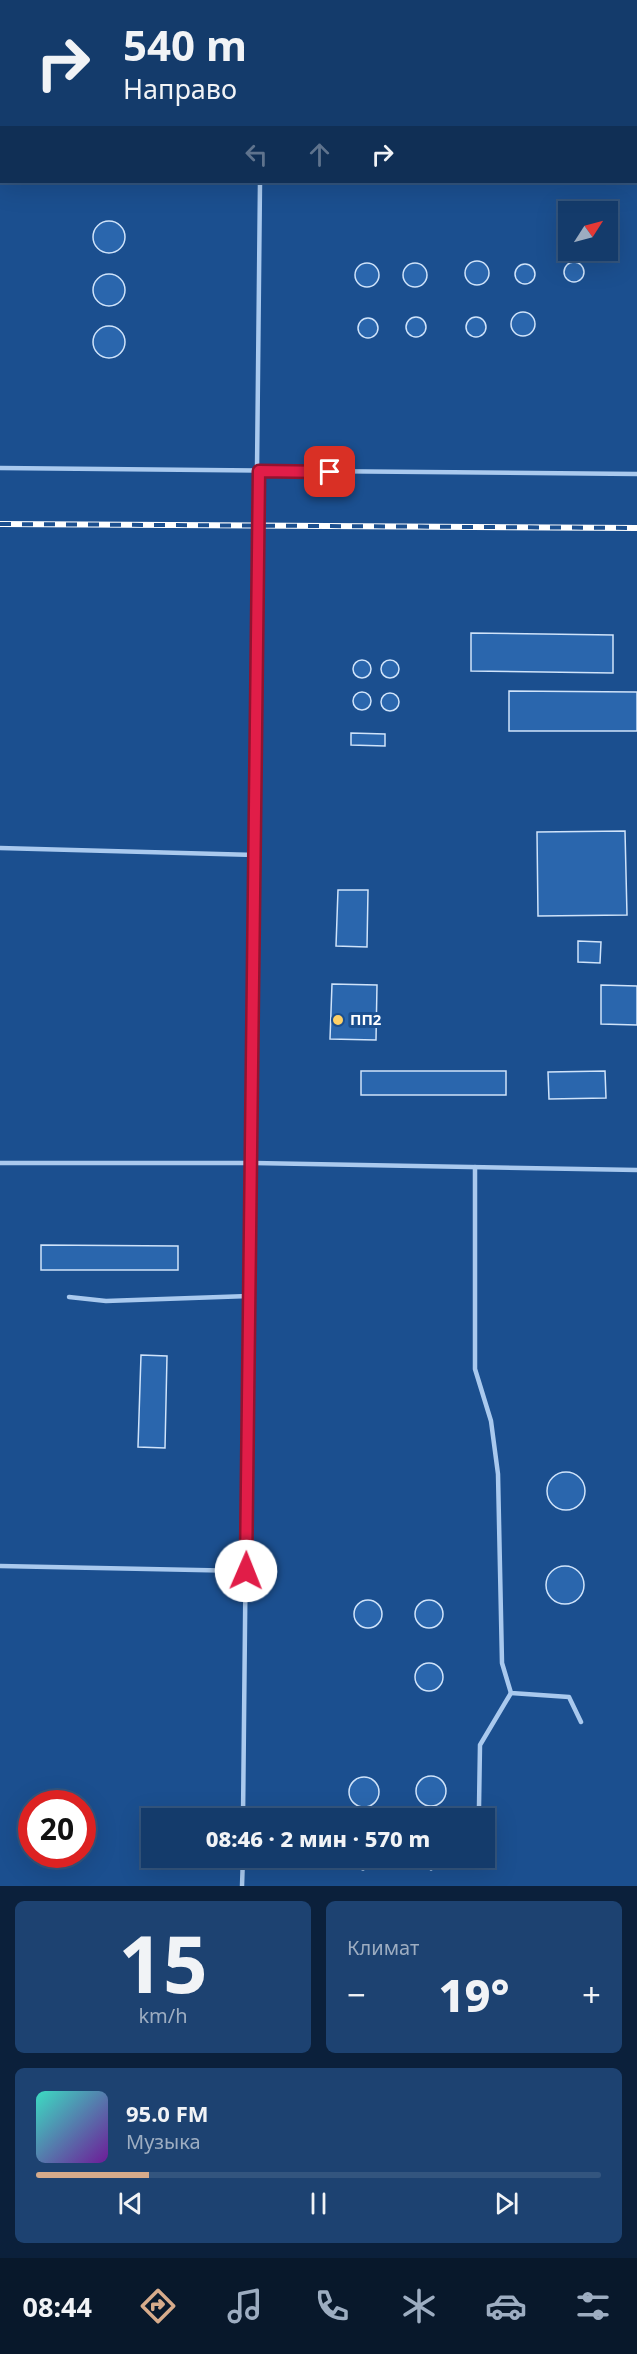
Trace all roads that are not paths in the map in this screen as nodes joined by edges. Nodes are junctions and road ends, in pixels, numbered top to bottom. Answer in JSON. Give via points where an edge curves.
{"nodes":[{"id":1,"x":260,"y":183,"type":"edge"},
{"id":2,"x":0,"y":468,"type":"edge"},
{"id":3,"x":259,"y":471,"type":"junction"},
{"id":4,"x":637,"y":474,"type":"edge"},
{"id":5,"x":0,"y":848,"type":"edge"},
{"id":6,"x":255,"y":855,"type":"junction"},
{"id":7,"x":0,"y":1163,"type":"edge"},
{"id":8,"x":251,"y":1163,"type":"junction"},
{"id":9,"x":475,"y":1167,"type":"junction"},
{"id":10,"x":637,"y":1170,"type":"edge"},
{"id":11,"x":249,"y":1296,"type":"junction"},
{"id":12,"x":69,"y":1297,"type":"dead end"},
{"id":13,"x":0,"y":1566,"type":"edge"},
{"id":14,"x":246,"y":1571,"type":"junction"},
{"id":15,"x":511,"y":1693,"type":"junction"},
{"id":16,"x":581,"y":1722,"type":"dead end"},
{"id":17,"x":479,"y":1807,"type":"dead end"},
{"id":18,"x":243,"y":1808,"type":"edge"},
{"id":19,"x":243,"y":1868,"type":"edge"},
{"id":20,"x":243,"y":1886,"type":"edge"}],
"edges":[{"from":1,"to":3,"type":"lane"},
{"from":2,"to":3,"type":"lane"},
{"from":3,"to":4,"type":"lane"},
{"from":3,"to":6,"type":"lane"},
{"from":5,"to":6,"type":"lane"},
{"from":6,"to":8,"type":"lane"},
{"from":7,"to":8,"type":"lane"},
{"from":8,"to":9,"type":"lane"},
{"from":8,"to":11,"type":"lane"},
{"from":9,"to":10,"type":"lane"},
{"from":9,"to":15,"type":"lane","via":[[476,1369],[491,1421],[498,1474],[502,1663]]},
{"from":11,"to":12,"type":"lane","via":[[106,1301]]},
{"from":11,"to":14,"type":"lane"},
{"from":13,"to":14,"type":"lane"},
{"from":14,"to":18,"type":"lane"},
{"from":15,"to":16,"type":"lane","via":[[569,1697]]},
{"from":15,"to":17,"type":"lane","via":[[480,1745]]},
{"from":19,"to":20,"type":"lane"}]}
